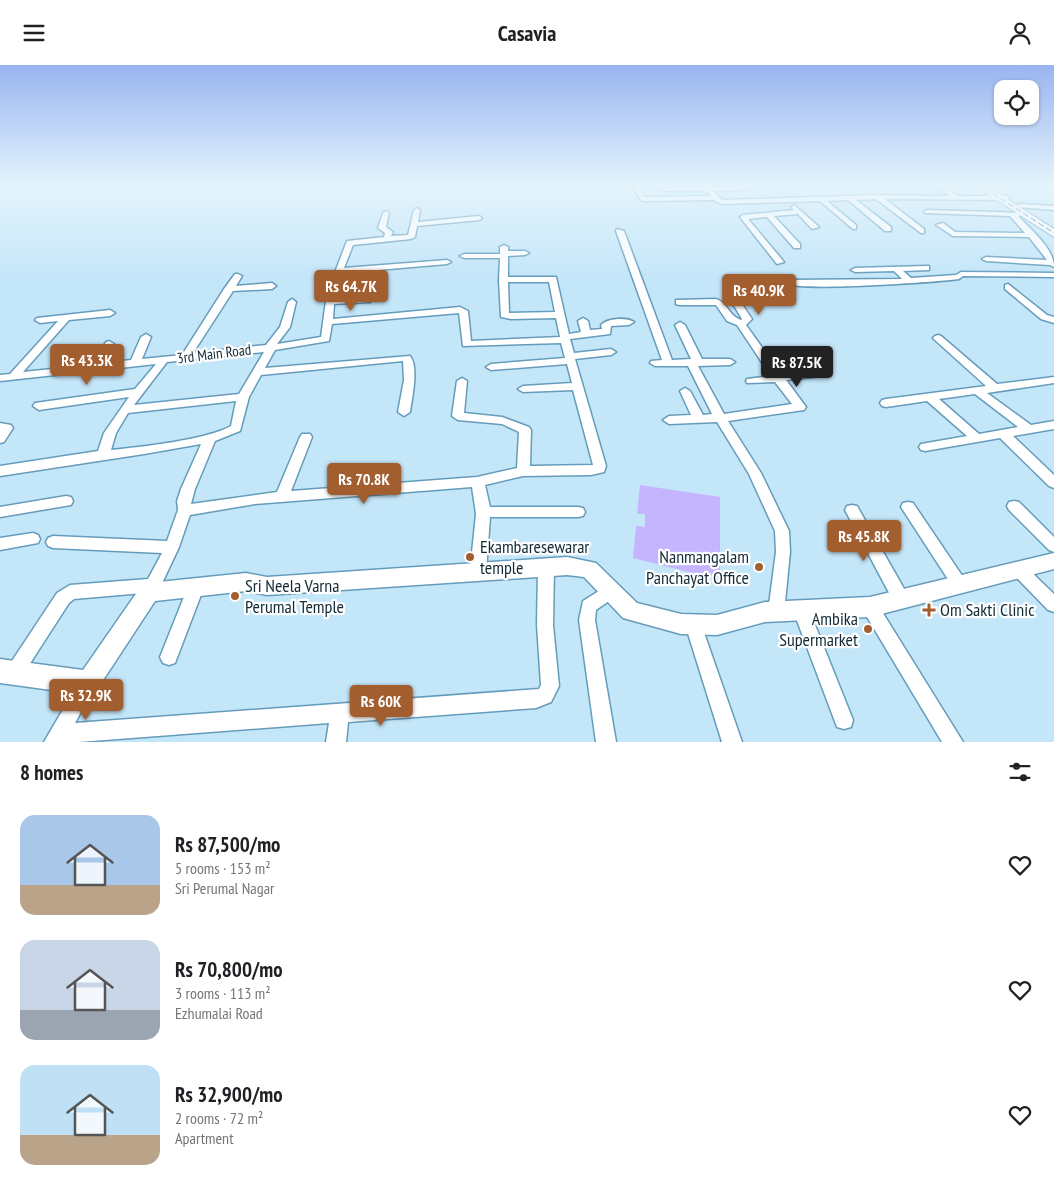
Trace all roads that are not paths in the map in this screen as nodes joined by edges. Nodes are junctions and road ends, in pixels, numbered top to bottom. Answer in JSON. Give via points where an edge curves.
{"nodes":[{"id":1,"x":769,"y":215,"type":"edge"},
{"id":2,"x":385,"y":216,"type":"edge"},
{"id":3,"x":415,"y":216,"type":"edge"},
{"id":4,"x":750,"y":216,"type":"joint"},
{"id":5,"x":758,"y":216,"type":"edge"},
{"id":6,"x":803,"y":216,"type":"edge"},
{"id":7,"x":840,"y":216,"type":"edge"},
{"id":8,"x":872,"y":216,"type":"edge"},
{"id":9,"x":902,"y":216,"type":"edge"},
{"id":10,"x":1021,"y":216,"type":"edge"},
{"id":11,"x":1025,"y":216,"type":"edge"},
{"id":12,"x":1028,"y":216,"type":"edge"},
{"id":13,"x":479,"y":217,"type":"dead end"},
{"id":14,"x":414,"y":224,"type":"junction"},
{"id":15,"x":940,"y":225,"type":"dead end"},
{"id":16,"x":815,"y":227,"type":"dead end"},
{"id":17,"x":853,"y":227,"type":"dead end"},
{"id":18,"x":1054,"y":227,"type":"edge"},
{"id":19,"x":888,"y":229,"type":"dead end"},
{"id":20,"x":980,"y":229,"type":"dead end"},
{"id":21,"x":620,"y":231,"type":"dead end"},
{"id":22,"x":921,"y":231,"type":"dead end"},
{"id":23,"x":987,"y":234,"type":"junction"},
{"id":24,"x":1054,"y":234,"type":"edge"},
{"id":25,"x":1032,"y":235,"type":"junction"},
{"id":26,"x":387,"y":239,"type":"junction"},
{"id":27,"x":797,"y":246,"type":"dead end"},
{"id":28,"x":504,"y":252,"type":"junction"},
{"id":29,"x":526,"y":253,"type":"dead end"},
{"id":30,"x":464,"y":256,"type":"dead end"},
{"id":31,"x":986,"y":259,"type":"dead end"},
{"id":32,"x":447,"y":262,"type":"dead end"},
{"id":33,"x":780,"y":262,"type":"dead end"},
{"id":34,"x":1053,"y":264,"type":"edge"},
{"id":35,"x":926,"y":268,"type":"dead end"},
{"id":36,"x":896,"y":269,"type":"junction"},
{"id":37,"x":855,"y":270,"type":"dead end"},
{"id":38,"x":341,"y":271,"type":"junction"},
{"id":39,"x":1054,"y":275,"type":"edge"},
{"id":40,"x":238,"y":276,"type":"dead end"},
{"id":41,"x":503,"y":280,"type":"junction"},
{"id":42,"x":910,"y":282,"type":"junction"},
{"id":43,"x":789,"y":283,"type":"dead end"},
{"id":44,"x":272,"y":286,"type":"dead end"},
{"id":45,"x":1008,"y":287,"type":"dead end"},
{"id":46,"x":228,"y":289,"type":"junction"},
{"id":47,"x":370,"y":299,"type":"dead end"},
{"id":48,"x":734,"y":299,"type":"dead end"},
{"id":49,"x":292,"y":302,"type":"dead end"},
{"id":50,"x":330,"y":302,"type":"junction"},
{"id":51,"x":678,"y":303,"type":"dead end"},
{"id":52,"x":110,"y":313,"type":"dead end"},
{"id":53,"x":560,"y":315,"type":"junction"},
{"id":54,"x":66,"y":317,"type":"junction"},
{"id":55,"x":40,"y":320,"type":"dead end"},
{"id":56,"x":1054,"y":320,"type":"edge"},
{"id":57,"x":582,"y":321,"type":"dead end"},
{"id":58,"x":328,"y":322,"type":"junction"},
{"id":59,"x":629,"y":322,"type":"dead end"},
{"id":60,"x":740,"y":323,"type":"junction"},
{"id":61,"x":680,"y":325,"type":"dead end"},
{"id":62,"x":586,"y":333,"type":"junction"},
{"id":63,"x":146,"y":337,"type":"dead end"},
{"id":64,"x":938,"y":338,"type":"dead end"},
{"id":65,"x":565,"y":339,"type":"junction"},
{"id":66,"x":109,"y":344,"type":"dead end"},
{"id":67,"x":270,"y":348,"type":"junction"},
{"id":68,"x":611,"y":352,"type":"dead end"},
{"id":69,"x":186,"y":357,"type":"junction"},
{"id":70,"x":570,"y":359,"type":"junction"},
{"id":71,"x":164,"y":360,"type":"junction"},
{"id":72,"x":695,"y":362,"type":"junction"},
{"id":73,"x":730,"y":362,"type":"dead end"},
{"id":74,"x":135,"y":363,"type":"junction"},
{"id":75,"x":656,"y":363,"type":"dead end"},
{"id":76,"x":668,"y":363,"type":"junction"},
{"id":77,"x":491,"y":367,"type":"dead end"},
{"id":78,"x":94,"y":368,"type":"junction"},
{"id":79,"x":257,"y":372,"type":"junction"},
{"id":80,"x":814,"y":374,"type":"dead end"},
{"id":81,"x":13,"y":377,"type":"junction"},
{"id":82,"x":778,"y":377,"type":"junction"},
{"id":83,"x":0,"y":378,"type":"edge"},
{"id":84,"x":1054,"y":380,"type":"edge"},
{"id":85,"x":462,"y":381,"type":"dead end"},
{"id":86,"x":751,"y":381,"type":"dead end"},
{"id":87,"x":577,"y":385,"type":"junction"},
{"id":88,"x":994,"y":387,"type":"junction"},
{"id":89,"x":523,"y":389,"type":"dead end"},
{"id":90,"x":976,"y":390,"type":"junction"},
{"id":91,"x":685,"y":391,"type":"dead end"},
{"id":92,"x":139,"y":392,"type":"junction"},
{"id":93,"x":242,"y":397,"type":"junction"},
{"id":94,"x":929,"y":397,"type":"junction"},
{"id":95,"x":886,"y":403,"type":"dead end"},
{"id":96,"x":39,"y":406,"type":"dead end"},
{"id":97,"x":126,"y":410,"type":"junction"},
{"id":98,"x":404,"y":412,"type":"dead end"},
{"id":99,"x":720,"y":418,"type":"junction"},
{"id":100,"x":699,"y":419,"type":"junction"},
{"id":101,"x":669,"y":420,"type":"dead end"},
{"id":102,"x":1054,"y":425,"type":"edge"},
{"id":103,"x":0,"y":427,"type":"edge"},
{"id":104,"x":1029,"y":429,"type":"junction"},
{"id":105,"x":1003,"y":434,"type":"junction"},
{"id":106,"x":306,"y":437,"type":"dead end"},
{"id":107,"x":210,"y":438,"type":"junction"},
{"id":108,"x":977,"y":438,"type":"junction"},
{"id":109,"x":0,"y":439,"type":"edge"},
{"id":110,"x":925,"y":447,"type":"dead end"},
{"id":111,"x":104,"y":455,"type":"junction"},
{"id":112,"x":0,"y":471,"type":"edge"},
{"id":113,"x":523,"y":471,"type":"junction"},
{"id":114,"x":1051,"y":478,"type":"edge"},
{"id":115,"x":477,"y":482,"type":"junction"},
{"id":116,"x":282,"y":497,"type":"junction"},
{"id":117,"x":66,"y":501,"type":"dead end"},
{"id":118,"x":1014,"y":506,"type":"dead end"},
{"id":119,"x":908,"y":507,"type":"dead end"},
{"id":120,"x":185,"y":510,"type":"junction"},
{"id":121,"x":852,"y":510,"type":"dead end"},
{"id":122,"x":0,"y":512,"type":"edge"},
{"id":123,"x":578,"y":512,"type":"dead end"},
{"id":124,"x":482,"y":513,"type":"junction"},
{"id":125,"x":33,"y":539,"type":"dead end"},
{"id":126,"x":53,"y":542,"type":"dead end"},
{"id":127,"x":0,"y":544,"type":"edge"},
{"id":128,"x":1054,"y":546,"type":"edge"},
{"id":129,"x":172,"y":547,"type":"junction"},
{"id":130,"x":1054,"y":561,"type":"edge"},
{"id":131,"x":546,"y":567,"type":"junction"},
{"id":132,"x":1019,"y":570,"type":"junction"},
{"id":133,"x":478,"y":572,"type":"junction"},
{"id":134,"x":960,"y":585,"type":"junction"},
{"id":135,"x":196,"y":587,"type":"junction"},
{"id":136,"x":151,"y":588,"type":"junction"},
{"id":137,"x":610,"y":591,"type":"junction"},
{"id":138,"x":902,"y":599,"type":"junction"},
{"id":139,"x":1054,"y":605,"type":"edge"},
{"id":140,"x":870,"y":607,"type":"junction"},
{"id":141,"x":801,"y":611,"type":"junction"},
{"id":142,"x":776,"y":612,"type":"junction"},
{"id":143,"x":693,"y":624,"type":"junction"},
{"id":144,"x":169,"y":657,"type":"dead end"},
{"id":145,"x":7,"y":672,"type":"edge"},
{"id":146,"x":88,"y":683,"type":"junction"},
{"id":147,"x":340,"y":713,"type":"junction"},
{"id":148,"x":844,"y":720,"type":"dead end"},
{"id":149,"x":56,"y":738,"type":"edge"},
{"id":150,"x":336,"y":742,"type":"edge"},
{"id":151,"x":606,"y":742,"type":"edge"},
{"id":152,"x":732,"y":742,"type":"edge"},
{"id":153,"x":954,"y":742,"type":"edge"}],
"edges":[{"from":1,"to":27,"type":"street"},
{"from":2,"to":26,"type":"street","via":[[382,228],[389,232]]},
{"from":3,"to":14,"type":"street"},
{"from":4,"to":5,"type":"street"},
{"from":4,"to":33,"type":"street","via":[[743,217]]},
{"from":6,"to":16,"type":"street"},
{"from":7,"to":17,"type":"street"},
{"from":8,"to":19,"type":"street"},
{"from":9,"to":22,"type":"street"},
{"from":10,"to":25,"type":"street"},
{"from":11,"to":24,"type":"main road"},
{"from":12,"to":18,"type":"main road"},
{"from":13,"to":14,"type":"street"},
{"from":14,"to":26,"type":"street","via":[[411,237]]},
{"from":15,"to":23,"type":"street","via":[[953,233]]},
{"from":20,"to":23,"type":"street"},
{"from":21,"to":76,"type":"street"},
{"from":23,"to":25,"type":"street"},
{"from":25,"to":34,"type":"street"},
{"from":26,"to":38,"type":"street","name":"3rd Main Road","via":[[350,243]]},
{"from":28,"to":29,"type":"street"},
{"from":28,"to":30,"type":"street"},
{"from":28,"to":41,"type":"street"},
{"from":31,"to":34,"type":"street"},
{"from":32,"to":38,"type":"street"},
{"from":35,"to":36,"type":"street"},
{"from":36,"to":37,"type":"street"},
{"from":36,"to":42,"type":"street"},
{"from":38,"to":50,"type":"street","name":"3rd Main Road"},
{"from":39,"to":42,"type":"street","via":[[961,274],[959,277]]},
{"from":40,"to":46,"type":"street"},
{"from":41,"to":53,"type":"street","via":[[553,279]]},
{"from":41,"to":53,"type":"street","via":[[504,315]]},
{"from":42,"to":43,"type":"street"},
{"from":44,"to":46,"type":"street"},
{"from":45,"to":56,"type":"street","via":[[1044,317]]},
{"from":46,"to":69,"type":"street"},
{"from":47,"to":50,"type":"street"},
{"from":48,"to":60,"type":"street","via":[[747,319]]},
{"from":49,"to":67,"type":"street","via":[[285,327]]},
{"from":50,"to":58,"type":"street","name":"3rd Main Road"},
{"from":51,"to":60,"type":"street","via":[[716,301],[730,319]]},
{"from":52,"to":54,"type":"street"},
{"from":53,"to":65,"type":"street"},
{"from":54,"to":55,"type":"street"},
{"from":54,"to":81,"type":"street"},
{"from":57,"to":62,"type":"street"},
{"from":58,"to":65,"type":"street","via":[[460,310],[463,311],[466,344]]},
{"from":58,"to":67,"type":"street","name":"3rd Main Road","via":[[326,339]]},
{"from":59,"to":62,"type":"street","via":[[608,323],[607,331]]},
{"from":60,"to":82,"type":"street"},
{"from":61,"to":72,"type":"street"},
{"from":62,"to":65,"type":"street"},
{"from":63,"to":74,"type":"street"},
{"from":64,"to":88,"type":"street"},
{"from":65,"to":70,"type":"street"},
{"from":66,"to":78,"type":"street"},
{"from":67,"to":69,"type":"street","name":"3rd Main Road"},
{"from":67,"to":79,"type":"street"},
{"from":68,"to":70,"type":"street"},
{"from":69,"to":71,"type":"street","name":"3rd Main Road"},
{"from":70,"to":77,"type":"street"},
{"from":70,"to":87,"type":"street"},
{"from":71,"to":74,"type":"street","name":"3rd Main Road"},
{"from":71,"to":92,"type":"street"},
{"from":72,"to":73,"type":"street"},
{"from":72,"to":76,"type":"street"},
{"from":72,"to":99,"type":"street"},
{"from":74,"to":78,"type":"street","name":"3rd Main Road"},
{"from":75,"to":76,"type":"street"},
{"from":78,"to":81,"type":"street","name":"3rd Main Road"},
{"from":79,"to":93,"type":"street"},
{"from":79,"to":98,"type":"street","via":[[406,358],[409,380]]},
{"from":80,"to":82,"type":"street"},
{"from":81,"to":83,"type":"street","name":"3rd Main Road"},
{"from":82,"to":86,"type":"street"},
{"from":82,"to":99,"type":"street","via":[[800,407]]},
{"from":84,"to":88,"type":"street"},
{"from":85,"to":113,"type":"street","via":[[458,416],[499,420],[526,430]]},
{"from":87,"to":89,"type":"street"},
{"from":87,"to":113,"type":"street","via":[[598,456],[598,469]]},
{"from":88,"to":90,"type":"street"},
{"from":90,"to":94,"type":"street"},
{"from":90,"to":104,"type":"street"},
{"from":91,"to":100,"type":"street"},
{"from":92,"to":96,"type":"street"},
{"from":92,"to":97,"type":"street"},
{"from":93,"to":97,"type":"street"},
{"from":93,"to":107,"type":"street","via":[[236,428]]},
{"from":94,"to":95,"type":"street"},
{"from":94,"to":108,"type":"street"},
{"from":97,"to":111,"type":"street","via":[[106,438]]},
{"from":99,"to":100,"type":"street"},
{"from":99,"to":142,"type":"street","via":[[755,473],[782,531],[783,552]]},
{"from":100,"to":101,"type":"street"},
{"from":102,"to":104,"type":"street"},
{"from":103,"to":109,"type":"street","via":[[7,428]]},
{"from":104,"to":105,"type":"street"},
{"from":105,"to":108,"type":"street"},
{"from":105,"to":114,"type":"street"},
{"from":106,"to":116,"type":"street"},
{"from":107,"to":111,"type":"street"},
{"from":107,"to":120,"type":"street","via":[[188,489]]},
{"from":108,"to":110,"type":"street"},
{"from":111,"to":112,"type":"street"},
{"from":113,"to":115,"type":"street"},
{"from":115,"to":116,"type":"street"},
{"from":115,"to":124,"type":"street"},
{"from":116,"to":120,"type":"street"},
{"from":117,"to":122,"type":"street"},
{"from":118,"to":128,"type":"street"},
{"from":119,"to":134,"type":"street"},
{"from":120,"to":129,"type":"street"},
{"from":121,"to":138,"type":"street"},
{"from":123,"to":124,"type":"street"},
{"from":124,"to":133,"type":"street"},
{"from":125,"to":127,"type":"street"},
{"from":126,"to":129,"type":"street"},
{"from":129,"to":136,"type":"street"},
{"from":130,"to":132,"type":"street"},
{"from":131,"to":133,"type":"street"},
{"from":131,"to":137,"type":"street","via":[[589,569]]},
{"from":131,"to":147,"type":"street","via":[[545,625],[550,686],[545,696]]},
{"from":132,"to":134,"type":"street"},
{"from":132,"to":139,"type":"street"},
{"from":133,"to":135,"type":"street","via":[[267,586],[246,583]]},
{"from":134,"to":138,"type":"street"},
{"from":135,"to":136,"type":"street"},
{"from":135,"to":144,"type":"street"},
{"from":136,"to":145,"type":"street","via":[[70,592]]},
{"from":136,"to":146,"type":"street"},
{"from":137,"to":143,"type":"street","via":[[631,611]]},
{"from":137,"to":151,"type":"street","via":[[589,606],[587,620]]},
{"from":138,"to":140,"type":"street"},
{"from":140,"to":141,"type":"street"},
{"from":140,"to":153,"type":"street"},
{"from":141,"to":142,"type":"street"},
{"from":141,"to":148,"type":"street"},
{"from":142,"to":143,"type":"street","via":[[717,625]]},
{"from":143,"to":152,"type":"street"},
{"from":145,"to":146,"type":"street"},
{"from":146,"to":149,"type":"street"},
{"from":147,"to":149,"type":"street"},
{"from":147,"to":150,"type":"street"}]}
